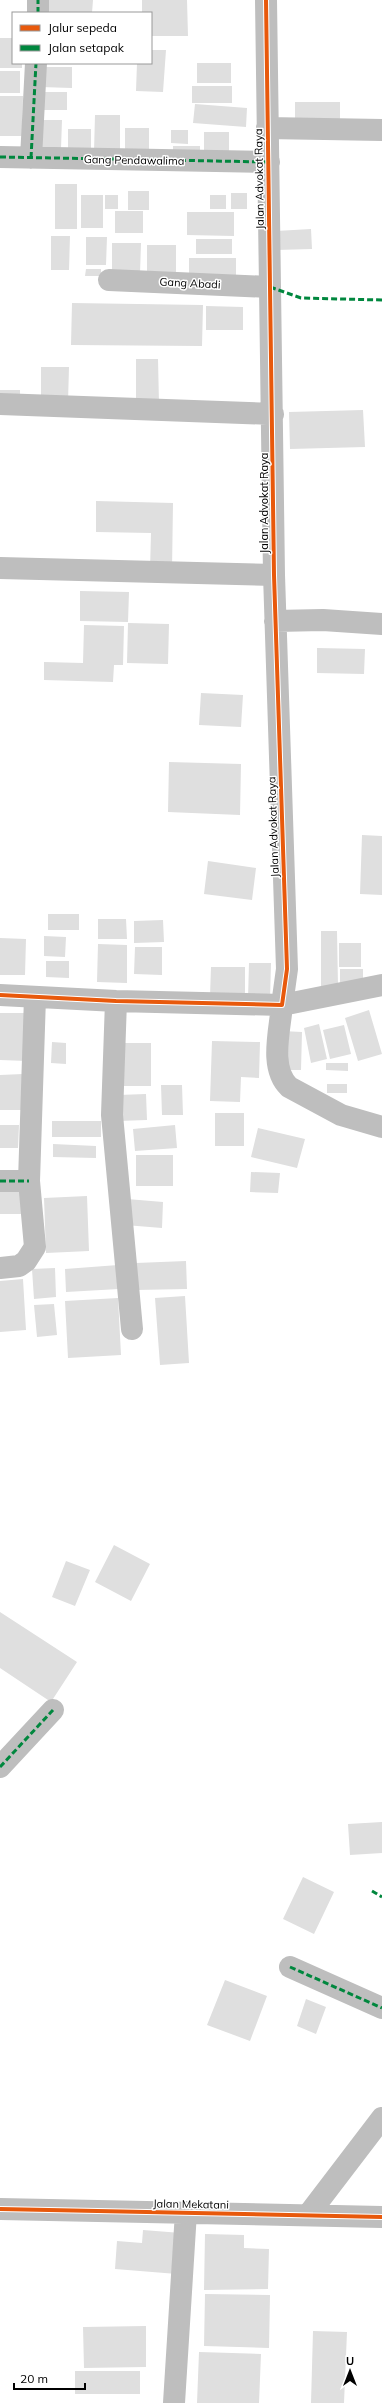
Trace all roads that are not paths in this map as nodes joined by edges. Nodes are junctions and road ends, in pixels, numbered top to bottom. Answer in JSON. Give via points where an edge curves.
{"nodes":[{"id":1,"x":38,"y":0,"type":"edge"},
{"id":2,"x":266,"y":0,"type":"edge"},
{"id":3,"x":38,"y":12,"type":"edge"},
{"id":4,"x":36,"y":64,"type":"edge"},
{"id":5,"x":267,"y":128,"type":"junction"},
{"id":6,"x":382,"y":130,"type":"edge"},
{"id":7,"x":0,"y":156,"type":"edge"},
{"id":8,"x":31,"y":158,"type":"junction"},
{"id":9,"x":269,"y":162,"type":"junction"},
{"id":10,"x":109,"y":280,"type":"dead end"},
{"id":11,"x":270,"y":287,"type":"junction"},
{"id":12,"x":0,"y":404,"type":"edge"},
{"id":13,"x":273,"y":414,"type":"junction"},
{"id":14,"x":0,"y":568,"type":"edge"},
{"id":15,"x":274,"y":575,"type":"junction"},
{"id":16,"x":275,"y":621,"type":"junction"},
{"id":17,"x":382,"y":624,"type":"edge"},
{"id":18,"x":382,"y":985,"type":"edge"},
{"id":19,"x":0,"y":995,"type":"edge"},
{"id":20,"x":35,"y":997,"type":"junction"},
{"id":21,"x":116,"y":1001,"type":"junction"},
{"id":22,"x":282,"y":1005,"type":"junction"},
{"id":23,"x":382,"y":1127,"type":"edge"},
{"id":24,"x":0,"y":1181,"type":"edge"},
{"id":25,"x":29,"y":1181,"type":"junction"},
{"id":26,"x":0,"y":1268,"type":"edge"},
{"id":27,"x":132,"y":1329,"type":"dead end"},
{"id":28,"x":53,"y":1710,"type":"dead end"},
{"id":29,"x":0,"y":1766,"type":"edge"},
{"id":30,"x":290,"y":1967,"type":"dead end"},
{"id":31,"x":382,"y":2008,"type":"edge"},
{"id":32,"x":382,"y":2118,"type":"edge"},
{"id":33,"x":0,"y":2209,"type":"edge"},
{"id":34,"x":186,"y":2212,"type":"junction"},
{"id":35,"x":308,"y":2215,"type":"junction"},
{"id":36,"x":382,"y":2217,"type":"edge"},
{"id":37,"x":174,"y":2403,"type":"edge"}],
"edges":[{"from":1,"to":3,"type":"street"},
{"from":2,"to":5,"type":"street","name":"Jalan Advokat Raya"},
{"from":4,"to":8,"type":"street"},
{"from":5,"to":6,"type":"street"},
{"from":5,"to":9,"type":"street","name":"Jalan Advokat Raya"},
{"from":7,"to":8,"type":"street","name":"Gang Pendawalima"},
{"from":8,"to":9,"type":"street","name":"Gang Pendawalima"},
{"from":9,"to":11,"type":"street","name":"Jalan Advokat Raya"},
{"from":10,"to":11,"type":"street","name":"Gang Abadi"},
{"from":11,"to":13,"type":"street","name":"Jalan Advokat Raya"},
{"from":12,"to":13,"type":"street"},
{"from":13,"to":15,"type":"street","name":"Jalan Advokat Raya"},
{"from":14,"to":15,"type":"street"},
{"from":15,"to":16,"type":"street","name":"Jalan Advokat Raya"},
{"from":16,"to":17,"type":"street","via":[[322,620]]},
{"from":16,"to":22,"type":"street","name":"Jalan Advokat Raya","via":[[287,969]]},
{"from":18,"to":22,"type":"street"},
{"from":19,"to":20,"type":"street"},
{"from":20,"to":21,"type":"street"},
{"from":20,"to":25,"type":"street"},
{"from":21,"to":22,"type":"street"},
{"from":21,"to":27,"type":"street","via":[[112,1115]]},
{"from":22,"to":23,"type":"street","name":"Jalan Advokat Raya","via":[[278,1067],[283,1081],[302,1095],[341,1115]]},
{"from":24,"to":25,"type":"street"},
{"from":25,"to":26,"type":"street","via":[[35,1247],[26,1261],[19,1266]]},
{"from":28,"to":29,"type":"street"},
{"from":30,"to":31,"type":"street"},
{"from":32,"to":35,"type":"street"},
{"from":33,"to":34,"type":"street","name":"Jalan Mekatani"},
{"from":34,"to":35,"type":"street","name":"Jalan Mekatani"},
{"from":34,"to":37,"type":"street"},
{"from":35,"to":36,"type":"street","name":"Jalan Mekatani"}]}
